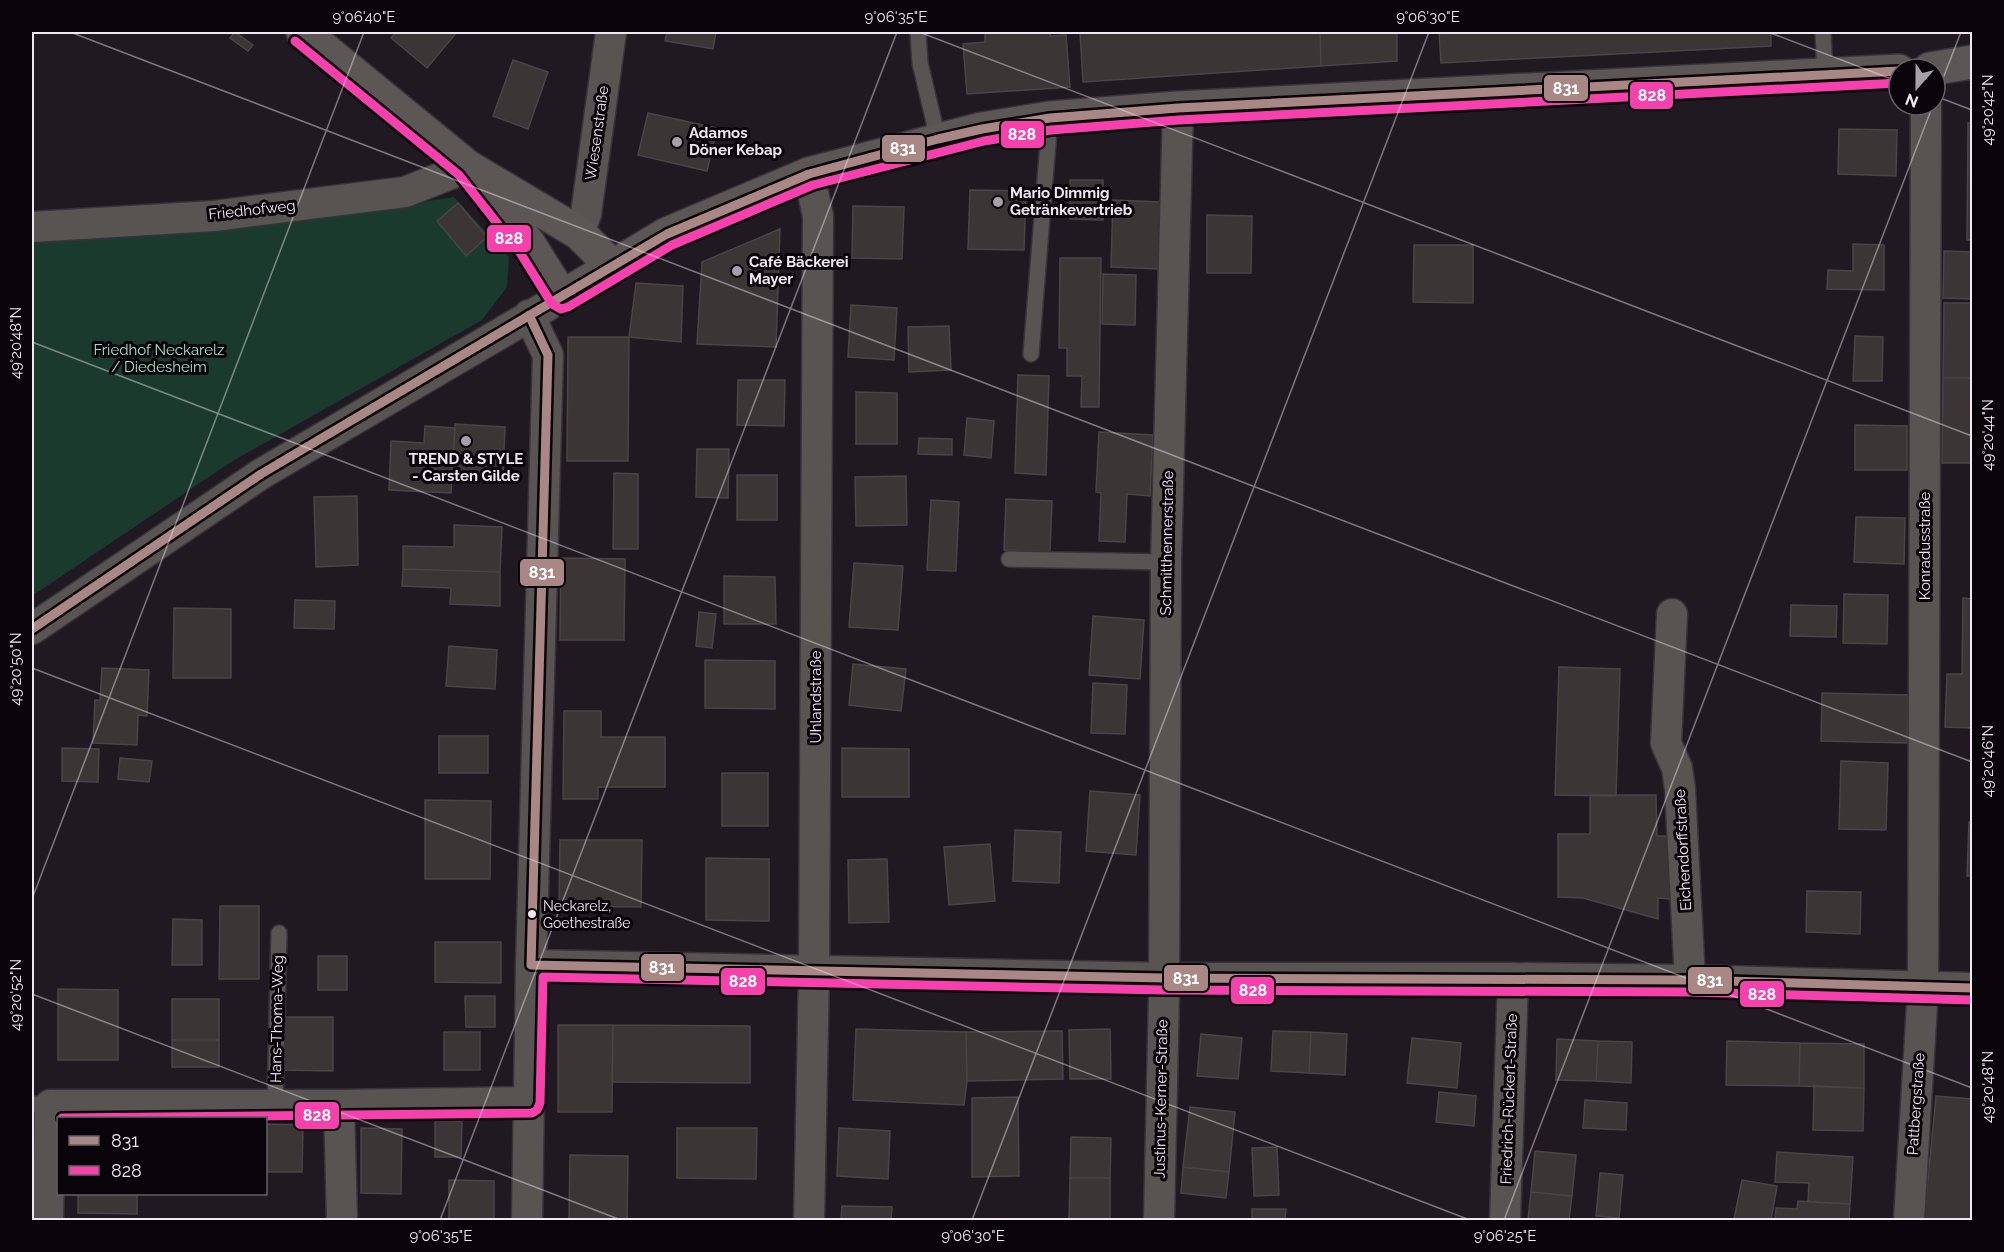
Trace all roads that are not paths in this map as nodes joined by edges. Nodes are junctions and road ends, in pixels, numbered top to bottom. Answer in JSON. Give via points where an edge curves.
{"nodes":[{"id":1,"x":303,"y":32,"type":"edge"},
{"id":2,"x":611,"y":32,"type":"edge"},
{"id":3,"x":918,"y":32,"type":"edge"},
{"id":4,"x":1823,"y":32,"type":"edge"},
{"id":5,"x":1972,"y":62,"type":"edge"},
{"id":6,"x":1947,"y":66,"type":"edge"},
{"id":7,"x":1887,"y":72,"type":"edge"},
{"id":8,"x":1825,"y":76,"type":"junction"},
{"id":9,"x":1178,"y":108,"type":"junction"},
{"id":10,"x":1926,"y":117,"type":"edge"},
{"id":11,"x":1050,"y":118,"type":"junction"},
{"id":12,"x":938,"y":139,"type":"junction"},
{"id":13,"x":468,"y":167,"type":"junction"},
{"id":14,"x":809,"y":174,"type":"junction"},
{"id":15,"x":32,"y":227,"type":"edge"},
{"id":16,"x":579,"y":233,"type":"junction"},
{"id":17,"x":612,"y":266,"type":"junction"},
{"id":18,"x":562,"y":297,"type":"junction"},
{"id":19,"x":529,"y":315,"type":"junction"},
{"id":20,"x":1031,"y":354,"type":"dead end"},
{"id":21,"x":1009,"y":559,"type":"dead end"},
{"id":22,"x":1166,"y":562,"type":"junction"},
{"id":23,"x":1672,"y":614,"type":"dead end"},
{"id":24,"x":32,"y":629,"type":"edge"},
{"id":25,"x":279,"y":933,"type":"dead end"},
{"id":26,"x":531,"y":965,"type":"junction"},
{"id":27,"x":814,"y":972,"type":"junction"},
{"id":28,"x":1164,"y":978,"type":"junction"},
{"id":29,"x":1513,"y":978,"type":"junction"},
{"id":30,"x":1690,"y":980,"type":"junction"},
{"id":31,"x":1923,"y":988,"type":"junction"},
{"id":32,"x":1972,"y":988,"type":"edge"},
{"id":33,"x":528,"y":1102,"type":"junction"},
{"id":34,"x":41,"y":1105,"type":"edge"},
{"id":35,"x":275,"y":1105,"type":"junction"},
{"id":36,"x":339,"y":1105,"type":"junction"},
{"id":37,"x":48,"y":1221,"type":"edge"},
{"id":38,"x":342,"y":1221,"type":"edge"},
{"id":39,"x":527,"y":1221,"type":"edge"},
{"id":40,"x":809,"y":1221,"type":"edge"},
{"id":41,"x":1159,"y":1221,"type":"edge"},
{"id":42,"x":1505,"y":1221,"type":"edge"},
{"id":43,"x":1909,"y":1221,"type":"edge"}],
"edges":[{"from":1,"to":13,"type":"street"},
{"from":2,"to":16,"type":"street","name":"Wiesenstraße","via":[[586,214]]},
{"from":3,"to":12,"type":"lane","via":[[920,63]]},
{"from":4,"to":8,"type":"lane"},
{"from":5,"to":6,"type":"street"},
{"from":7,"to":8,"type":"street"},
{"from":8,"to":9,"type":"street"},
{"from":9,"to":11,"type":"street"},
{"from":9,"to":22,"type":"street","name":"Schmitthennerstraße"},
{"from":10,"to":31,"type":"street","name":"Konradusstraße"},
{"from":11,"to":12,"type":"street"},
{"from":11,"to":20,"type":"lane"},
{"from":12,"to":14,"type":"street"},
{"from":13,"to":15,"type":"street","name":"Friedhofweg","via":[[405,192],[214,216]]},
{"from":13,"to":16,"type":"street"},
{"from":13,"to":18,"type":"street","via":[[529,244]]},
{"from":14,"to":17,"type":"street","via":[[667,234]]},
{"from":14,"to":27,"type":"street","name":"Uhlandstraße","via":[[818,216]]},
{"from":16,"to":17,"type":"street"},
{"from":17,"to":18,"type":"street"},
{"from":18,"to":19,"type":"street"},
{"from":19,"to":24,"type":"street","via":[[261,474]]},
{"from":19,"to":26,"type":"street","via":[[548,355]]},
{"from":21,"to":22,"type":"lane"},
{"from":22,"to":28,"type":"street","name":"Schmitthennerstraße"},
{"from":23,"to":30,"type":"street","name":"Eichendorffstraße","via":[[1666,743],[1677,768],[1680,789]]},
{"from":25,"to":35,"type":"lane","name":"Hans-Thoma-Weg"},
{"from":26,"to":27,"type":"street"},
{"from":26,"to":33,"type":"street"},
{"from":27,"to":28,"type":"street"},
{"from":27,"to":40,"type":"street","name":"Uhlandstraße"},
{"from":28,"to":29,"type":"street"},
{"from":28,"to":41,"type":"street","name":"Justinus-Kerner-Straße"},
{"from":29,"to":30,"type":"street"},
{"from":29,"to":42,"type":"street","name":"Friedrich-Rückert-Straße"},
{"from":30,"to":31,"type":"street"},
{"from":31,"to":32,"type":"street"},
{"from":31,"to":43,"type":"street","name":"Pattbergstraße"},
{"from":33,"to":36,"type":"street"},
{"from":33,"to":39,"type":"street"},
{"from":34,"to":35,"type":"street"},
{"from":34,"to":37,"type":"street"},
{"from":35,"to":36,"type":"street"},
{"from":36,"to":38,"type":"street"}]}
